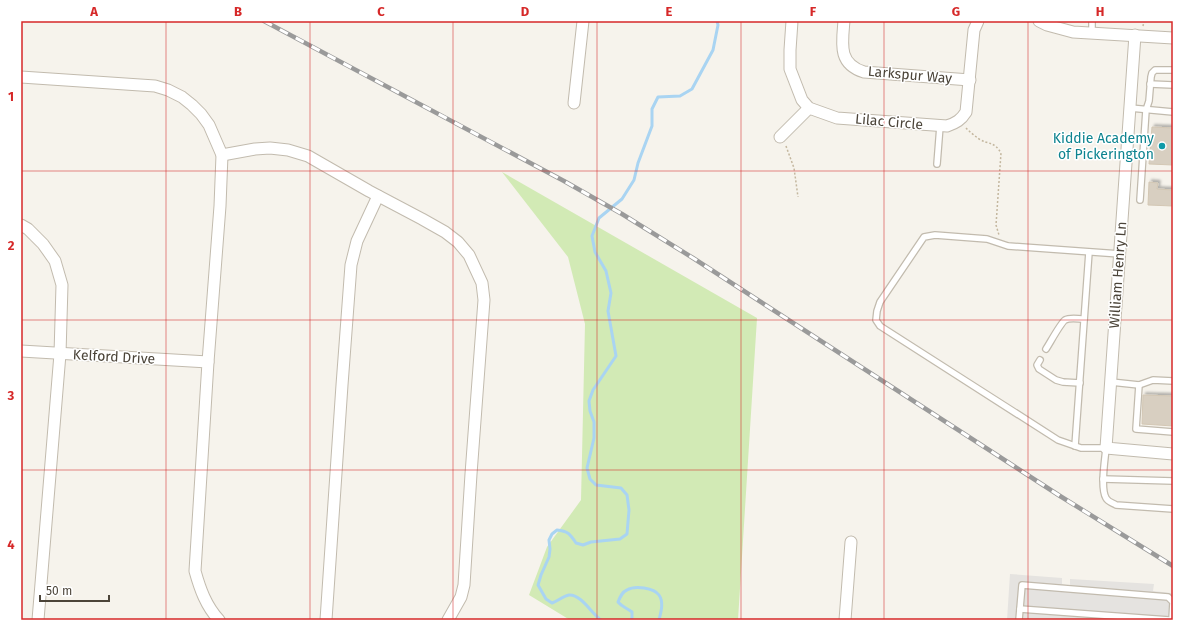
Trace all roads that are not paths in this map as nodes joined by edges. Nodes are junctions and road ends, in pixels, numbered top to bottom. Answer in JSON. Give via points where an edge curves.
{"nodes":[{"id":1,"x":583,"y":21,"type":"edge"},
{"id":2,"x":792,"y":21,"type":"edge"},
{"id":3,"x":844,"y":21,"type":"edge"},
{"id":4,"x":978,"y":21,"type":"edge"},
{"id":5,"x":1039,"y":21,"type":"edge"},
{"id":6,"x":1092,"y":21,"type":"edge"},
{"id":7,"x":1092,"y":33,"type":"junction"},
{"id":8,"x":1135,"y":35,"type":"junction"},
{"id":9,"x":1173,"y":38,"type":"edge"},
{"id":10,"x":1173,"y":70,"type":"edge"},
{"id":11,"x":21,"y":77,"type":"edge"},
{"id":12,"x":970,"y":80,"type":"junction"},
{"id":13,"x":1150,"y":84,"type":"junction"},
{"id":14,"x":1173,"y":85,"type":"edge"},
{"id":15,"x":574,"y":103,"type":"dead end"},
{"id":16,"x":808,"y":108,"type":"junction"},
{"id":17,"x":1130,"y":108,"type":"junction"},
{"id":18,"x":1146,"y":110,"type":"junction"},
{"id":19,"x":1173,"y":112,"type":"edge"},
{"id":20,"x":940,"y":126,"type":"junction"},
{"id":21,"x":781,"y":136,"type":"road end"},
{"id":22,"x":222,"y":155,"type":"junction"},
{"id":23,"x":937,"y":164,"type":"dead end"},
{"id":24,"x":378,"y":196,"type":"junction"},
{"id":25,"x":1140,"y":200,"type":"dead end"},
{"id":26,"x":21,"y":225,"type":"edge"},
{"id":27,"x":1089,"y":252,"type":"junction"},
{"id":28,"x":1120,"y":254,"type":"junction"},
{"id":29,"x":1084,"y":319,"type":"junction"},
{"id":30,"x":1046,"y":350,"type":"dead end"},
{"id":31,"x":21,"y":351,"type":"edge"},
{"id":32,"x":60,"y":354,"type":"junction"},
{"id":33,"x":1040,"y":360,"type":"dead end"},
{"id":34,"x":208,"y":362,"type":"junction"},
{"id":35,"x":1173,"y":381,"type":"edge"},
{"id":36,"x":1111,"y":382,"type":"junction"},
{"id":37,"x":1080,"y":383,"type":"junction"},
{"id":38,"x":1139,"y":385,"type":"junction"},
{"id":39,"x":1173,"y":432,"type":"edge"},
{"id":40,"x":1075,"y":446,"type":"junction"},
{"id":41,"x":1106,"y":448,"type":"junction"},
{"id":42,"x":1173,"y":454,"type":"edge"},
{"id":43,"x":1103,"y":479,"type":"junction"},
{"id":44,"x":1173,"y":481,"type":"edge"},
{"id":45,"x":1173,"y":509,"type":"edge"},
{"id":46,"x":850,"y":542,"type":"dead end"},
{"id":47,"x":1020,"y":609,"type":"junction"},
{"id":48,"x":38,"y":620,"type":"edge"},
{"id":49,"x":219,"y":620,"type":"edge"},
{"id":50,"x":326,"y":620,"type":"edge"},
{"id":51,"x":448,"y":620,"type":"edge"},
{"id":52,"x":845,"y":620,"type":"edge"},
{"id":53,"x":1019,"y":620,"type":"edge"},
{"id":54,"x":1171,"y":620,"type":"edge"}],
"edges":[{"from":1,"to":15,"type":"street"},
{"from":2,"to":16,"type":"street","via":[[790,69],[802,100]]},
{"from":3,"to":12,"type":"street","name":"Larkspur Way","via":[[843,51],[850,65],[857,69],[864,72]]},
{"from":4,"to":12,"type":"street","via":[[974,30]]},
{"from":5,"to":7,"type":"street","via":[[1073,32]]},
{"from":6,"to":7,"type":"lane"},
{"from":7,"to":8,"type":"street"},
{"from":8,"to":9,"type":"street"},
{"from":8,"to":17,"type":"street","name":"William Henry Ln"},
{"from":10,"to":13,"type":"lane","via":[[1155,70]]},
{"from":11,"to":22,"type":"street","via":[[155,86],[168,90],[182,97],[201,114]]},
{"from":12,"to":20,"type":"street","name":"Lilac Circle","via":[[966,112],[959,121]]},
{"from":13,"to":14,"type":"lane"},
{"from":13,"to":18,"type":"lane"},
{"from":16,"to":20,"type":"street","name":"Lilac Circle","via":[[837,118]]},
{"from":16,"to":21,"type":"street"},
{"from":17,"to":18,"type":"lane"},
{"from":17,"to":28,"type":"street","name":"William Henry Ln"},
{"from":18,"to":19,"type":"lane"},
{"from":18,"to":25,"type":"lane"},
{"from":20,"to":23,"type":"lane"},
{"from":22,"to":24,"type":"street","via":[[255,148],[288,150],[308,156]]},
{"from":22,"to":34,"type":"street"},
{"from":24,"to":50,"type":"street","via":[[357,241],[351,265]]},
{"from":24,"to":51,"type":"street","via":[[445,232],[458,242],[469,255],[482,283],[484,300],[464,585],[461,598]]},
{"from":26,"to":32,"type":"street","via":[[43,244],[57,267],[62,285]]},
{"from":27,"to":28,"type":"lane"},
{"from":27,"to":29,"type":"lane"},
{"from":27,"to":40,"type":"lane","via":[[1008,246],[987,239],[935,235],[924,237],[880,302],[876,320],[880,326],[1058,440]]},
{"from":28,"to":36,"type":"street","name":"William Henry Ln"},
{"from":29,"to":30,"type":"lane","via":[[1065,320]]},
{"from":29,"to":37,"type":"lane"},
{"from":31,"to":32,"type":"street","name":"Kelford Drive"},
{"from":32,"to":34,"type":"street","name":"Kelford Drive"},
{"from":32,"to":48,"type":"street"},
{"from":33,"to":37,"type":"lane","via":[[1037,365],[1039,369],[1056,380]]},
{"from":34,"to":49,"type":"street","via":[[195,571],[204,598]]},
{"from":35,"to":38,"type":"lane","via":[[1153,380]]},
{"from":36,"to":38,"type":"lane"},
{"from":36,"to":41,"type":"street","name":"William Henry Ln"},
{"from":37,"to":40,"type":"lane"},
{"from":38,"to":39,"type":"lane","via":[[1136,429]]},
{"from":40,"to":41,"type":"lane"},
{"from":41,"to":42,"type":"street"},
{"from":41,"to":43,"type":"lane"},
{"from":43,"to":44,"type":"lane"},
{"from":43,"to":45,"type":"lane","via":[[1106,497],[1116,506]]},
{"from":46,"to":52,"type":"street"},
{"from":47,"to":53,"type":"lane"},
{"from":47,"to":54,"type":"lane"},
{"from":47,"to":54,"type":"lane","via":[[1022,586],[1168,597],[1173,602]]}]}
